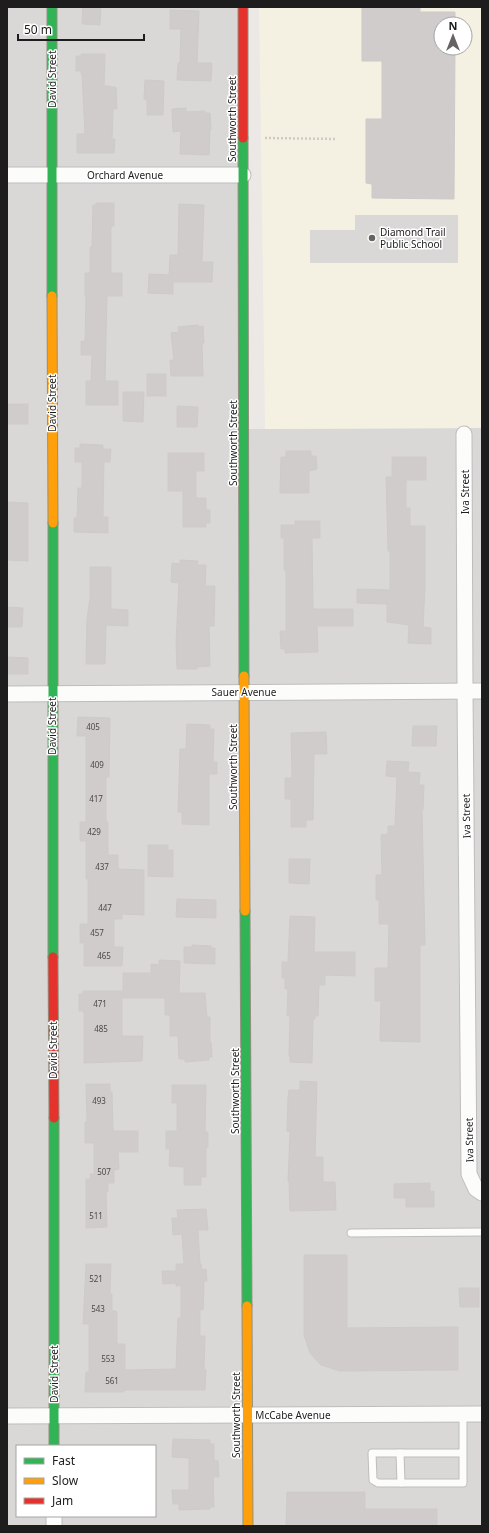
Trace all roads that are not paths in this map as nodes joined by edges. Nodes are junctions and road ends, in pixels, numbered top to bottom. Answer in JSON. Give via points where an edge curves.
{"nodes":[{"id":1,"x":52,"y":7,"type":"edge"},
{"id":2,"x":243,"y":7,"type":"edge"},
{"id":3,"x":7,"y":175,"type":"edge"},
{"id":4,"x":51,"y":175,"type":"junction"},
{"id":5,"x":244,"y":175,"type":"junction"},
{"id":6,"x":464,"y":434,"type":"dead end"},
{"id":7,"x":465,"y":691,"type":"junction"},
{"id":8,"x":482,"y":691,"type":"edge"},
{"id":9,"x":244,"y":692,"type":"junction"},
{"id":10,"x":52,"y":693,"type":"junction"},
{"id":11,"x":7,"y":694,"type":"edge"},
{"id":12,"x":482,"y":1193,"type":"edge"},
{"id":13,"x":482,"y":1232,"type":"edge"},
{"id":14,"x":351,"y":1233,"type":"dead end"},
{"id":15,"x":463,"y":1414,"type":"junction"},
{"id":16,"x":482,"y":1414,"type":"edge"},
{"id":17,"x":7,"y":1416,"type":"edge"},
{"id":18,"x":54,"y":1416,"type":"junction"},
{"id":19,"x":247,"y":1416,"type":"junction"},
{"id":20,"x":54,"y":1445,"type":"edge"},
{"id":21,"x":400,"y":1453,"type":"junction"},
{"id":22,"x":463,"y":1453,"type":"junction"},
{"id":23,"x":401,"y":1483,"type":"junction"},
{"id":24,"x":248,"y":1526,"type":"edge"}],
"edges":[{"from":1,"to":4,"type":"main road","name":"David Street"},
{"from":2,"to":5,"type":"main road","name":"Southworth Street"},
{"from":3,"to":4,"type":"street","name":"Orchard Avenue"},
{"from":4,"to":5,"type":"street","name":"Orchard Avenue"},
{"from":4,"to":10,"type":"main road","name":"David Street"},
{"from":5,"to":9,"type":"main road","name":"Southworth Street"},
{"from":6,"to":7,"type":"street","name":"Iva Street"},
{"from":7,"to":8,"type":"street","name":"Sauer Avenue"},
{"from":7,"to":9,"type":"street","name":"Sauer Avenue"},
{"from":7,"to":12,"type":"street","name":"Iva Street","via":[[469,1174],[476,1189]]},
{"from":9,"to":10,"type":"street","name":"Sauer Avenue"},
{"from":9,"to":19,"type":"main road","name":"Southworth Street"},
{"from":10,"to":11,"type":"street","name":"Sauer Avenue"},
{"from":10,"to":18,"type":"main road","name":"David Street"},
{"from":13,"to":14,"type":"lane"},
{"from":15,"to":16,"type":"street","name":"McCabe Avenue"},
{"from":15,"to":19,"type":"street","name":"McCabe Avenue"},
{"from":15,"to":22,"type":"lane"},
{"from":17,"to":18,"type":"street","name":"McCabe Avenue"},
{"from":18,"to":19,"type":"street","name":"McCabe Avenue"},
{"from":18,"to":20,"type":"main road","name":"David Street"},
{"from":19,"to":24,"type":"main road","name":"Southworth Street"},
{"from":21,"to":22,"type":"lane"},
{"from":21,"to":23,"type":"lane"},
{"from":21,"to":23,"type":"lane","via":[[372,1453],[373,1480],[378,1483]]},
{"from":22,"to":23,"type":"lane","via":[[463,1483]]}]}
